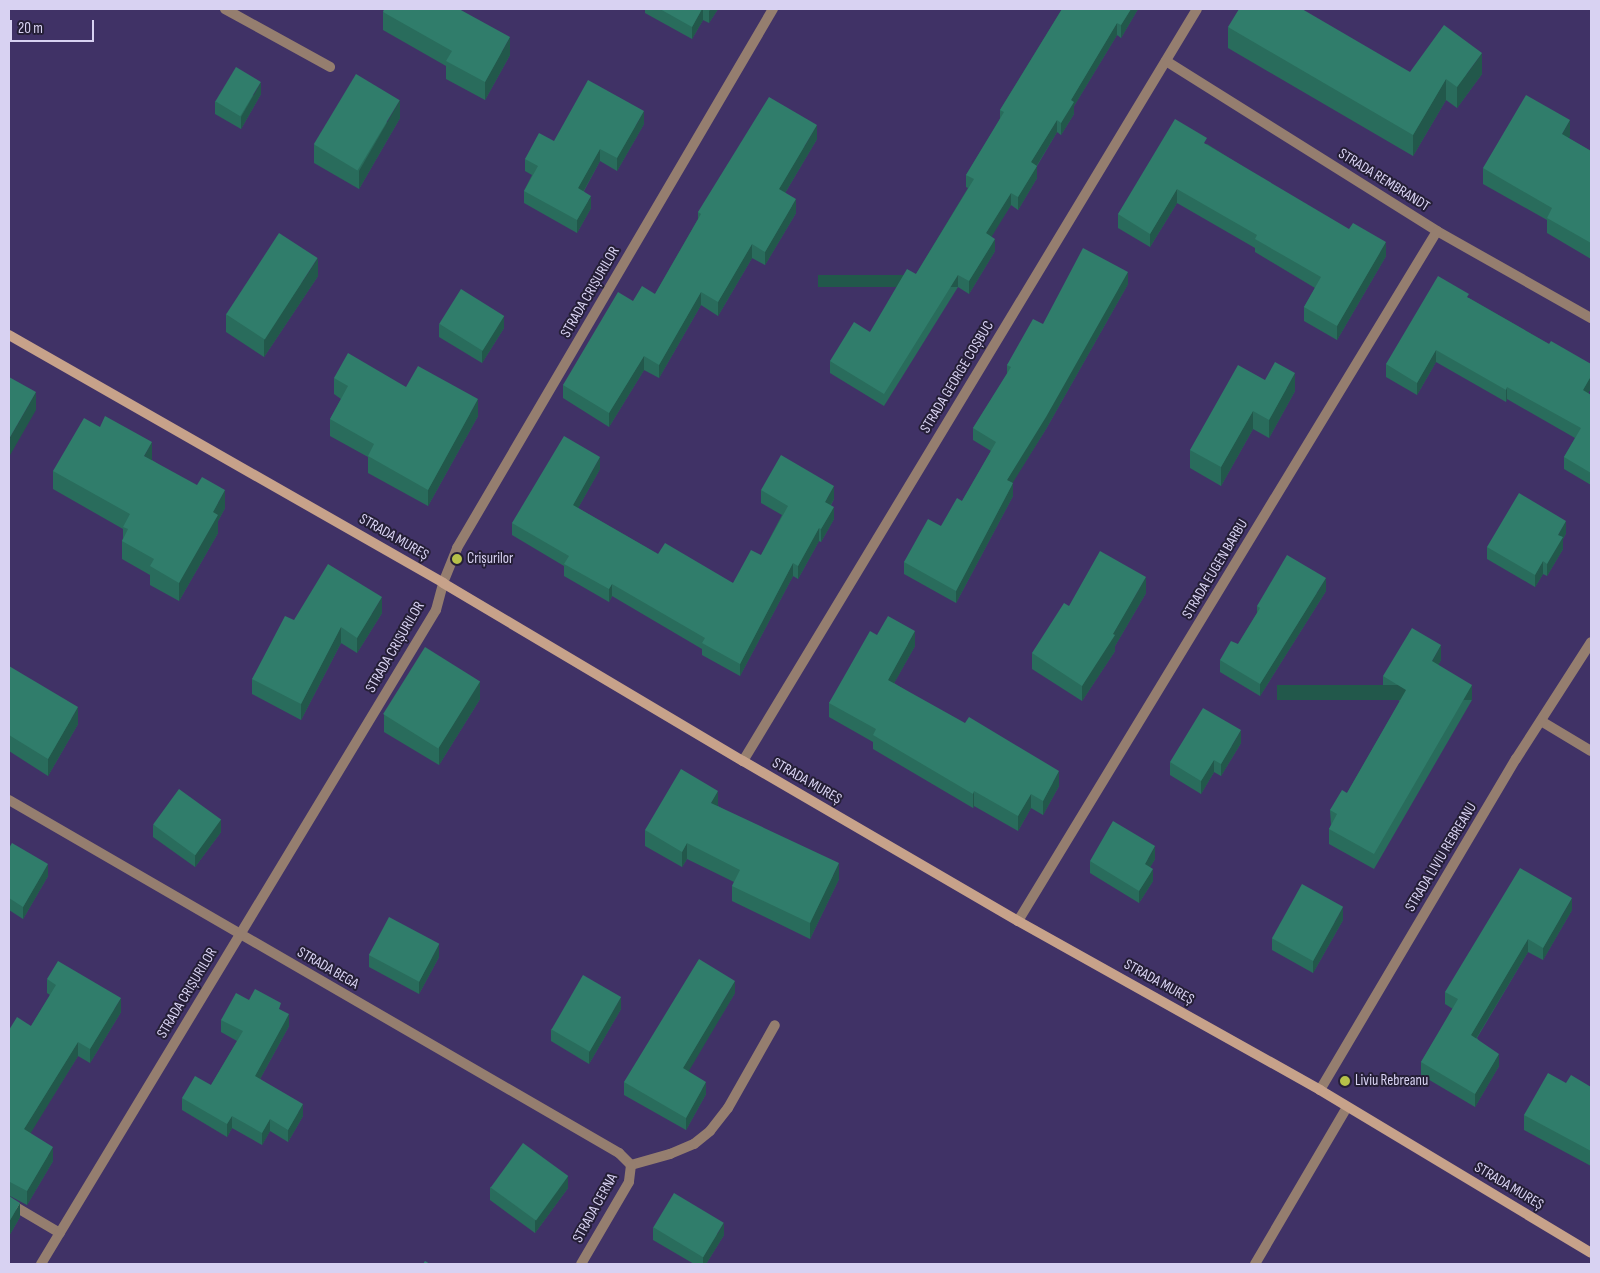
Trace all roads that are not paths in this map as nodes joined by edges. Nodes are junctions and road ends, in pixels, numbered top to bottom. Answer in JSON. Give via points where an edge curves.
{"nodes":[{"id":1,"x":225,"y":9,"type":"edge"},
{"id":2,"x":773,"y":9,"type":"edge"},
{"id":3,"x":1197,"y":9,"type":"edge"},
{"id":4,"x":1166,"y":61,"type":"junction"},
{"id":5,"x":330,"y":67,"type":"dead end"},
{"id":6,"x":1437,"y":231,"type":"junction"},
{"id":7,"x":1591,"y":318,"type":"edge"},
{"id":8,"x":9,"y":335,"type":"edge"},
{"id":9,"x":443,"y":583,"type":"junction"},
{"id":10,"x":1591,"y":642,"type":"edge"},
{"id":11,"x":1540,"y":721,"type":"junction"},
{"id":12,"x":1591,"y":751,"type":"edge"},
{"id":13,"x":743,"y":761,"type":"junction"},
{"id":14,"x":9,"y":800,"type":"edge"},
{"id":15,"x":1018,"y":921,"type":"junction"},
{"id":16,"x":240,"y":934,"type":"junction"},
{"id":17,"x":775,"y":1025,"type":"dead end"},
{"id":18,"x":1320,"y":1090,"type":"junction"},
{"id":19,"x":1347,"y":1107,"type":"junction"},
{"id":20,"x":631,"y":1165,"type":"junction"},
{"id":21,"x":9,"y":1203,"type":"edge"},
{"id":22,"x":60,"y":1233,"type":"junction"},
{"id":23,"x":1591,"y":1253,"type":"edge"},
{"id":24,"x":41,"y":1264,"type":"edge"},
{"id":25,"x":581,"y":1264,"type":"edge"},
{"id":26,"x":1255,"y":1264,"type":"edge"}],
"edges":[{"from":1,"to":5,"type":"street"},
{"from":2,"to":9,"type":"street","name":"STRADA CRIȘURILOR","via":[[458,548]]},
{"from":3,"to":4,"type":"street","name":"STRADA GEORGE COȘBUC"},
{"from":4,"to":6,"type":"street","name":"STRADA REMBRANDT"},
{"from":4,"to":13,"type":"street","name":"STRADA GEORGE COȘBUC"},
{"from":6,"to":7,"type":"street","name":"STRADA REMBRANDT"},
{"from":6,"to":15,"type":"street","name":"STRADA EUGEN BARBU"},
{"from":8,"to":9,"type":"street","name":"STRADA MUREȘ"},
{"from":9,"to":13,"type":"street","name":"STRADA MUREȘ"},
{"from":9,"to":16,"type":"street","name":"STRADA CRIȘURILOR","via":[[436,610]]},
{"from":10,"to":11,"type":"street","name":"STRADA LIVIU REBREANU"},
{"from":11,"to":12,"type":"street"},
{"from":11,"to":18,"type":"street","name":"STRADA LIVIU REBREANU"},
{"from":13,"to":15,"type":"street","name":"STRADA MUREȘ"},
{"from":14,"to":16,"type":"street","name":"STRADA BEGA"},
{"from":15,"to":18,"type":"street","name":"STRADA MUREȘ"},
{"from":16,"to":20,"type":"street","name":"STRADA BEGA","via":[[619,1153]]},
{"from":16,"to":22,"type":"street","name":"STRADA CRIȘURILOR"},
{"from":17,"to":20,"type":"street","via":[[728,1108],[710,1131],[694,1144]]},
{"from":18,"to":19,"type":"street","name":"STRADA MUREȘ"},
{"from":19,"to":23,"type":"street","name":"STRADA MUREȘ"},
{"from":19,"to":26,"type":"street"},
{"from":20,"to":25,"type":"street","name":"STRADA CERNA","via":[[630,1182]]},
{"from":21,"to":22,"type":"street"},
{"from":22,"to":24,"type":"street","name":"STRADA CRIȘURILOR"}]}
